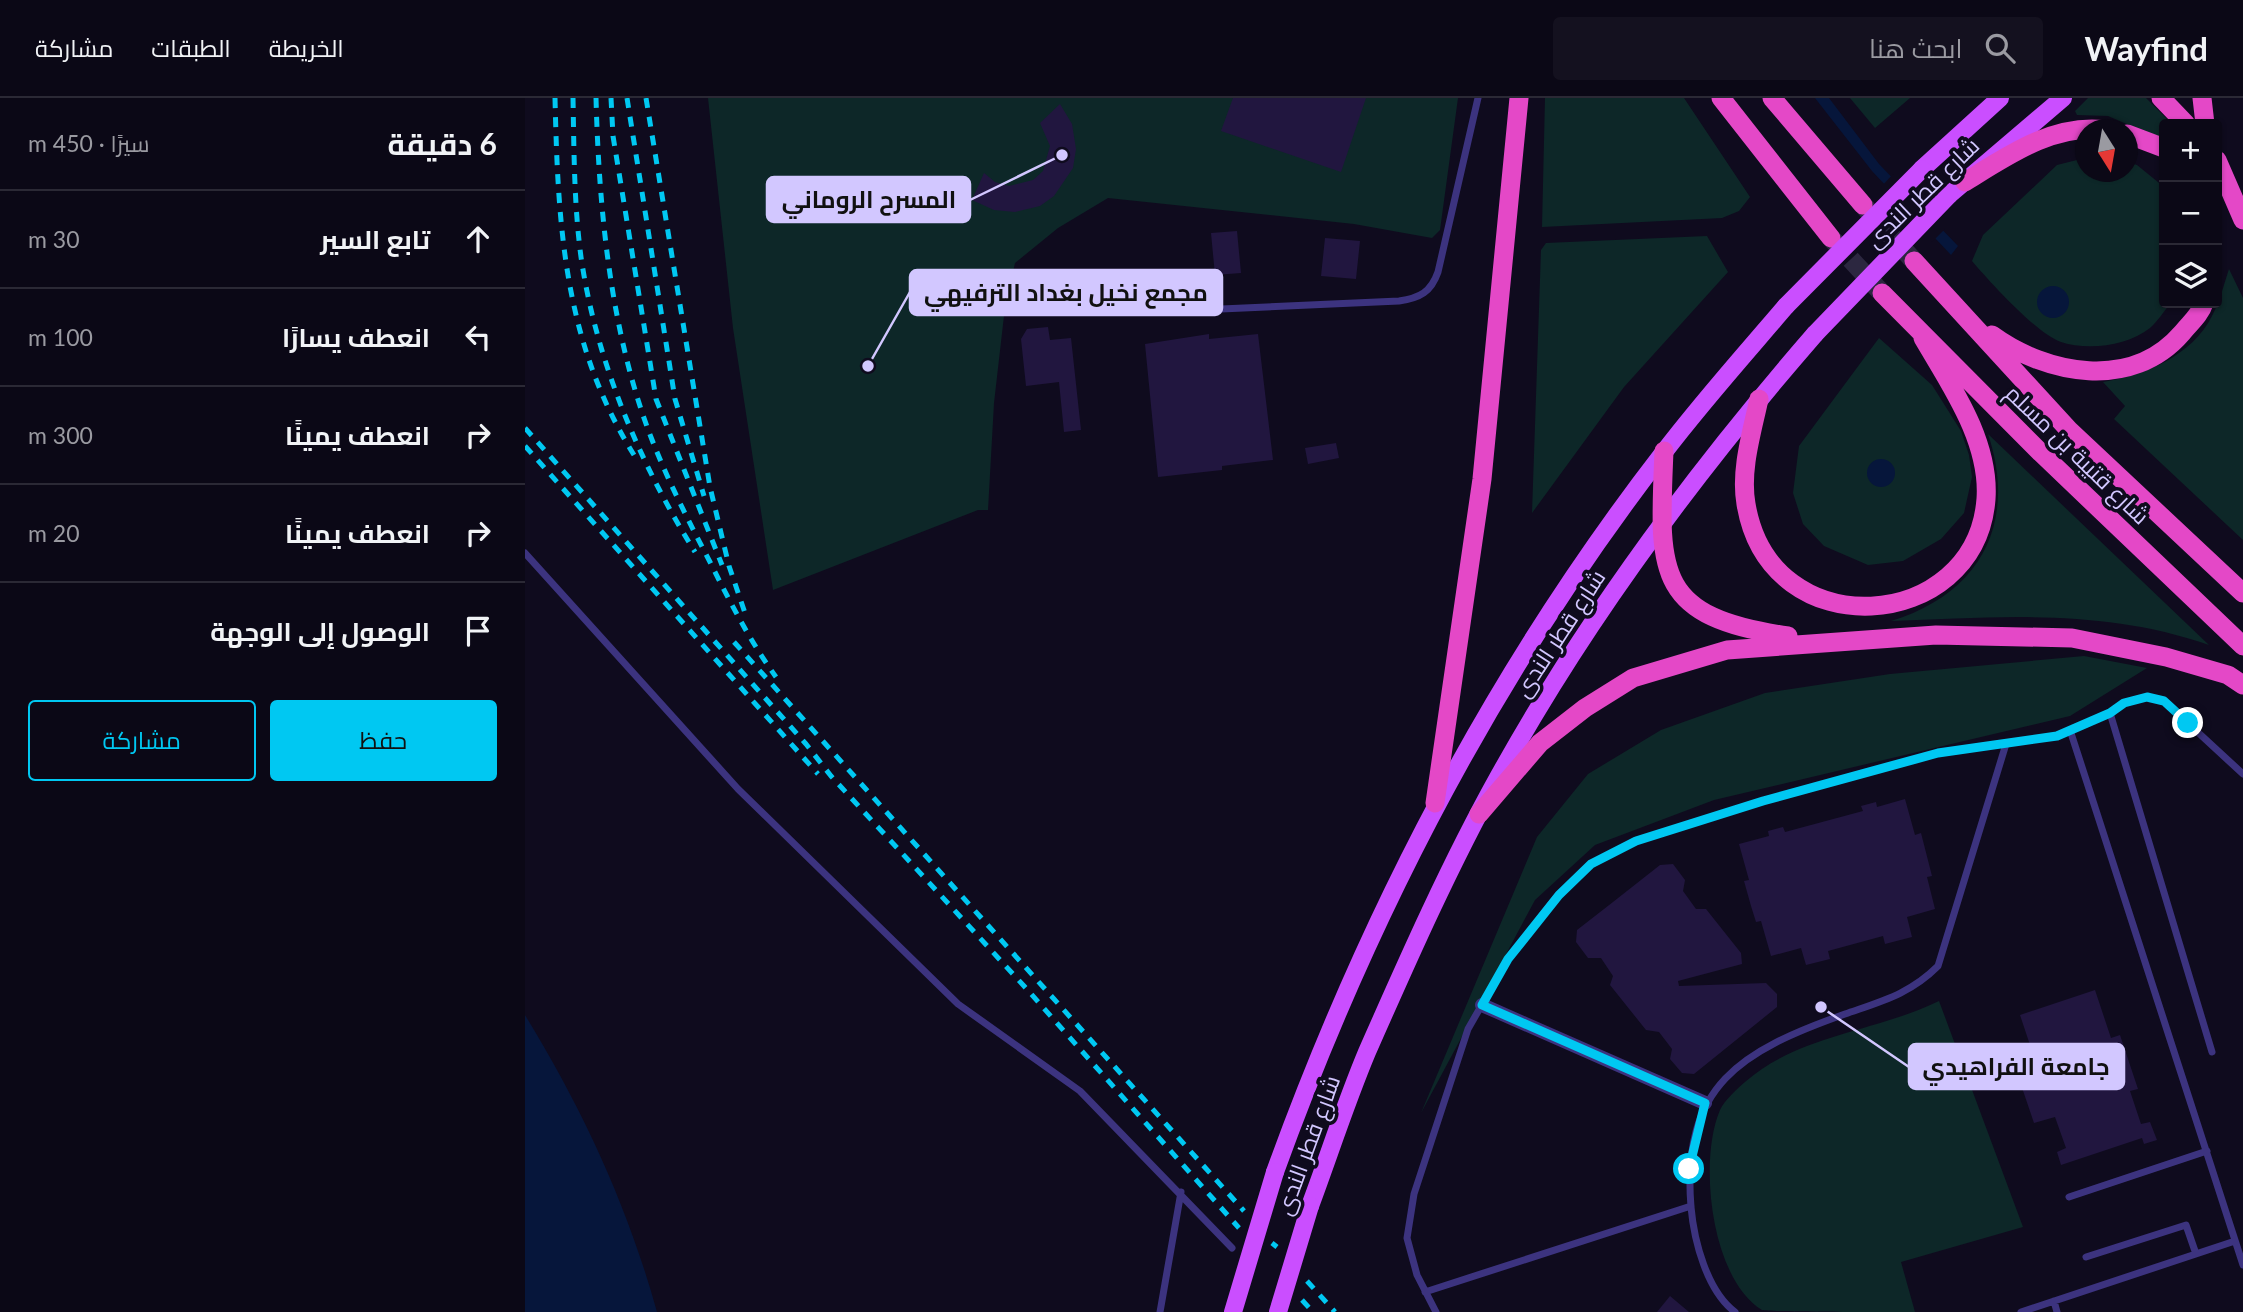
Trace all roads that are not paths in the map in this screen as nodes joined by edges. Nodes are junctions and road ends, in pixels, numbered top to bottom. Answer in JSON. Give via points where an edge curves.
{"nodes":[{"id":1,"x":1478,"y":98,"type":"edge"},
{"id":2,"x":1519,"y":98,"type":"edge"},
{"id":3,"x":1721,"y":98,"type":"edge"},
{"id":4,"x":1772,"y":98,"type":"edge"},
{"id":5,"x":2000,"y":98,"type":"edge"},
{"id":6,"x":2063,"y":98,"type":"edge"},
{"id":7,"x":2161,"y":98,"type":"edge"},
{"id":8,"x":2202,"y":98,"type":"edge"},
{"id":9,"x":2181,"y":119,"type":"edge"},
{"id":10,"x":2204,"y":119,"type":"edge"},
{"id":11,"x":2075,"y":131,"type":"edge"},
{"id":12,"x":2138,"y":138,"type":"edge"},
{"id":13,"x":2159,"y":146,"type":"edge"},
{"id":14,"x":2222,"y":175,"type":"edge"},
{"id":15,"x":1965,"y":182,"type":"junction"},
{"id":16,"x":1863,"y":205,"type":"tunnel mouth"},
{"id":17,"x":2243,"y":220,"type":"edge"},
{"id":18,"x":1831,"y":238,"type":"tunnel mouth"},
{"id":19,"x":1914,"y":261,"type":"tunnel mouth"},
{"id":20,"x":1882,"y":293,"type":"tunnel mouth"},
{"id":21,"x":2200,"y":308,"type":"edge"},
{"id":22,"x":1153,"y":312,"type":"dead end"},
{"id":23,"x":1959,"y":312,"type":"junction"},
{"id":24,"x":1923,"y":338,"type":"junction"},
{"id":25,"x":1759,"y":399,"type":"junction"},
{"id":26,"x":1664,"y":452,"type":"junction"},
{"id":27,"x":1662,"y":524,"type":"junction"},
{"id":28,"x":525,"y":553,"type":"edge"},
{"id":29,"x":2243,"y":593,"type":"edge"},
{"id":30,"x":1826,"y":641,"type":"junction"},
{"id":31,"x":2243,"y":646,"type":"edge"},
{"id":32,"x":2243,"y":685,"type":"edge"},
{"id":33,"x":2110,"y":713,"type":"junction"},
{"id":34,"x":2070,"y":730,"type":"junction"},
{"id":35,"x":2006,"y":744,"type":"junction"},
{"id":36,"x":2243,"y":774,"type":"edge"},
{"id":37,"x":1436,"y":803,"type":"junction"},
{"id":38,"x":1479,"y":814,"type":"junction"},
{"id":39,"x":1482,"y":1005,"type":"junction"},
{"id":40,"x":2213,"y":1052,"type":"dead end"},
{"id":41,"x":1705,"y":1103,"type":"junction"},
{"id":42,"x":2207,"y":1151,"type":"junction"},
{"id":43,"x":1181,"y":1192,"type":"junction"},
{"id":44,"x":2069,"y":1197,"type":"dead end"},
{"id":45,"x":1691,"y":1206,"type":"junction"},
{"id":46,"x":2235,"y":1241,"type":"junction"},
{"id":47,"x":1232,"y":1248,"type":"dead end"},
{"id":48,"x":2196,"y":1254,"type":"junction"},
{"id":49,"x":2086,"y":1257,"type":"dead end"},
{"id":50,"x":2243,"y":1265,"type":"edge"},
{"id":51,"x":1425,"y":1292,"type":"junction"},
{"id":52,"x":2054,"y":1301,"type":"junction"},
{"id":53,"x":1160,"y":1312,"type":"edge"},
{"id":54,"x":1233,"y":1312,"type":"edge"},
{"id":55,"x":1278,"y":1312,"type":"edge"},
{"id":56,"x":1436,"y":1312,"type":"edge"},
{"id":57,"x":1735,"y":1312,"type":"edge"},
{"id":58,"x":2021,"y":1312,"type":"edge"},
{"id":59,"x":2057,"y":1312,"type":"edge"}],
"edges":[{"from":1,"to":22,"type":"lane","via":[[1438,272],[1425,294],[1399,301]]},
{"from":2,"to":37,"type":"highway","via":[[1482,479]]},
{"from":3,"to":18,"type":"highway"},
{"from":4,"to":16,"type":"highway"},
{"from":5,"to":26,"type":"main road","name":"شارع قطر الندى","bridge":true,"via":[[1786,306]]},
{"from":6,"to":15,"type":"main road","name":"شارع قطر الندى"},
{"from":7,"to":9,"type":"highway"},
{"from":8,"to":10,"type":"highway"},
{"from":11,"to":15,"type":"highway","via":[[2018,149]]},
{"from":12,"to":13,"type":"highway"},
{"from":14,"to":17,"type":"highway"},
{"from":15,"to":25,"type":"main road","name":"شارع قطر الندى","bridge":true,"via":[[1815,334]]},
{"from":19,"to":23,"type":"highway","name":"شارع قتيبة بن مسلم"},
{"from":20,"to":24,"type":"highway","name":"شارع قتيبة بن مسلم"},
{"from":21,"to":23,"type":"highway","via":[[2173,343],[2138,363],[2107,371],[2072,371],[2026,357]]},
{"from":23,"to":29,"type":"highway","name":"شارع قتيبة بن مسلم","via":[[2069,430]]},
{"from":24,"to":25,"type":"highway","via":[[1961,402],[1981,452],[1986,499],[1976,538],[1955,569],[1923,593],[1882,607],[1843,605],[1812,597],[1781,577],[1757,546],[1745,502],[1746,462]]},
{"from":24,"to":31,"type":"highway","name":"شارع قتيبة بن مسلم"},
{"from":25,"to":27,"type":"main road","name":"شارع قطر الندى"},
{"from":26,"to":27,"type":"highway"},
{"from":26,"to":37,"type":"main road","name":"شارع قطر الندى","via":[[1533,640]]},
{"from":27,"to":30,"type":"highway","via":[[1662,549],[1674,583],[1692,606],[1714,620],[1753,631]]},
{"from":27,"to":38,"type":"main road","name":"شارع قطر الندى","via":[[1557,677]]},
{"from":28,"to":43,"type":"lane","via":[[738,789],[938,985],[1080,1091]]},
{"from":30,"to":32,"type":"highway","via":[[1936,635],[2071,638],[2166,657],[2228,675]]},
{"from":30,"to":38,"type":"highway","via":[[1727,650],[1633,678],[1540,743]]},
{"from":33,"to":34,"type":"lane"},
{"from":33,"to":36,"type":"lane","via":[[2124,703],[2147,697],[2164,701]]},
{"from":33,"to":40,"type":"lane"},
{"from":34,"to":35,"type":"lane"},
{"from":34,"to":42,"type":"lane"},
{"from":35,"to":39,"type":"lane","via":[[1938,753],[1636,841],[1591,864],[1559,895],[1508,959]]},
{"from":35,"to":41,"type":"lane","via":[[1938,966],[1919,985],[1757,1051],[1724,1077]]},
{"from":37,"to":54,"type":"main road","name":"شارع قطر الندى","bridge":true,"via":[[1333,1027],[1275,1172]]},
{"from":38,"to":55,"type":"main road","name":"شارع قطر الندى","bridge":true,"via":[[1367,1054],[1310,1206]]},
{"from":39,"to":41,"type":"street"},
{"from":39,"to":51,"type":"lane","via":[[1468,1029],[1414,1194],[1407,1238]]},
{"from":41,"to":45,"type":"lane","via":[[1688,1174]]},
{"from":42,"to":44,"type":"lane"},
{"from":42,"to":46,"type":"lane"},
{"from":43,"to":47,"type":"lane"},
{"from":43,"to":53,"type":"lane"},
{"from":45,"to":51,"type":"lane"},
{"from":45,"to":57,"type":"lane","via":[[1702,1257],[1724,1304]]},
{"from":46,"to":48,"type":"lane"},
{"from":46,"to":50,"type":"lane"},
{"from":48,"to":49,"type":"lane","via":[[2186,1225]]},
{"from":48,"to":52,"type":"lane"},
{"from":51,"to":56,"type":"lane"},
{"from":52,"to":58,"type":"lane"},
{"from":52,"to":59,"type":"lane"}]}
